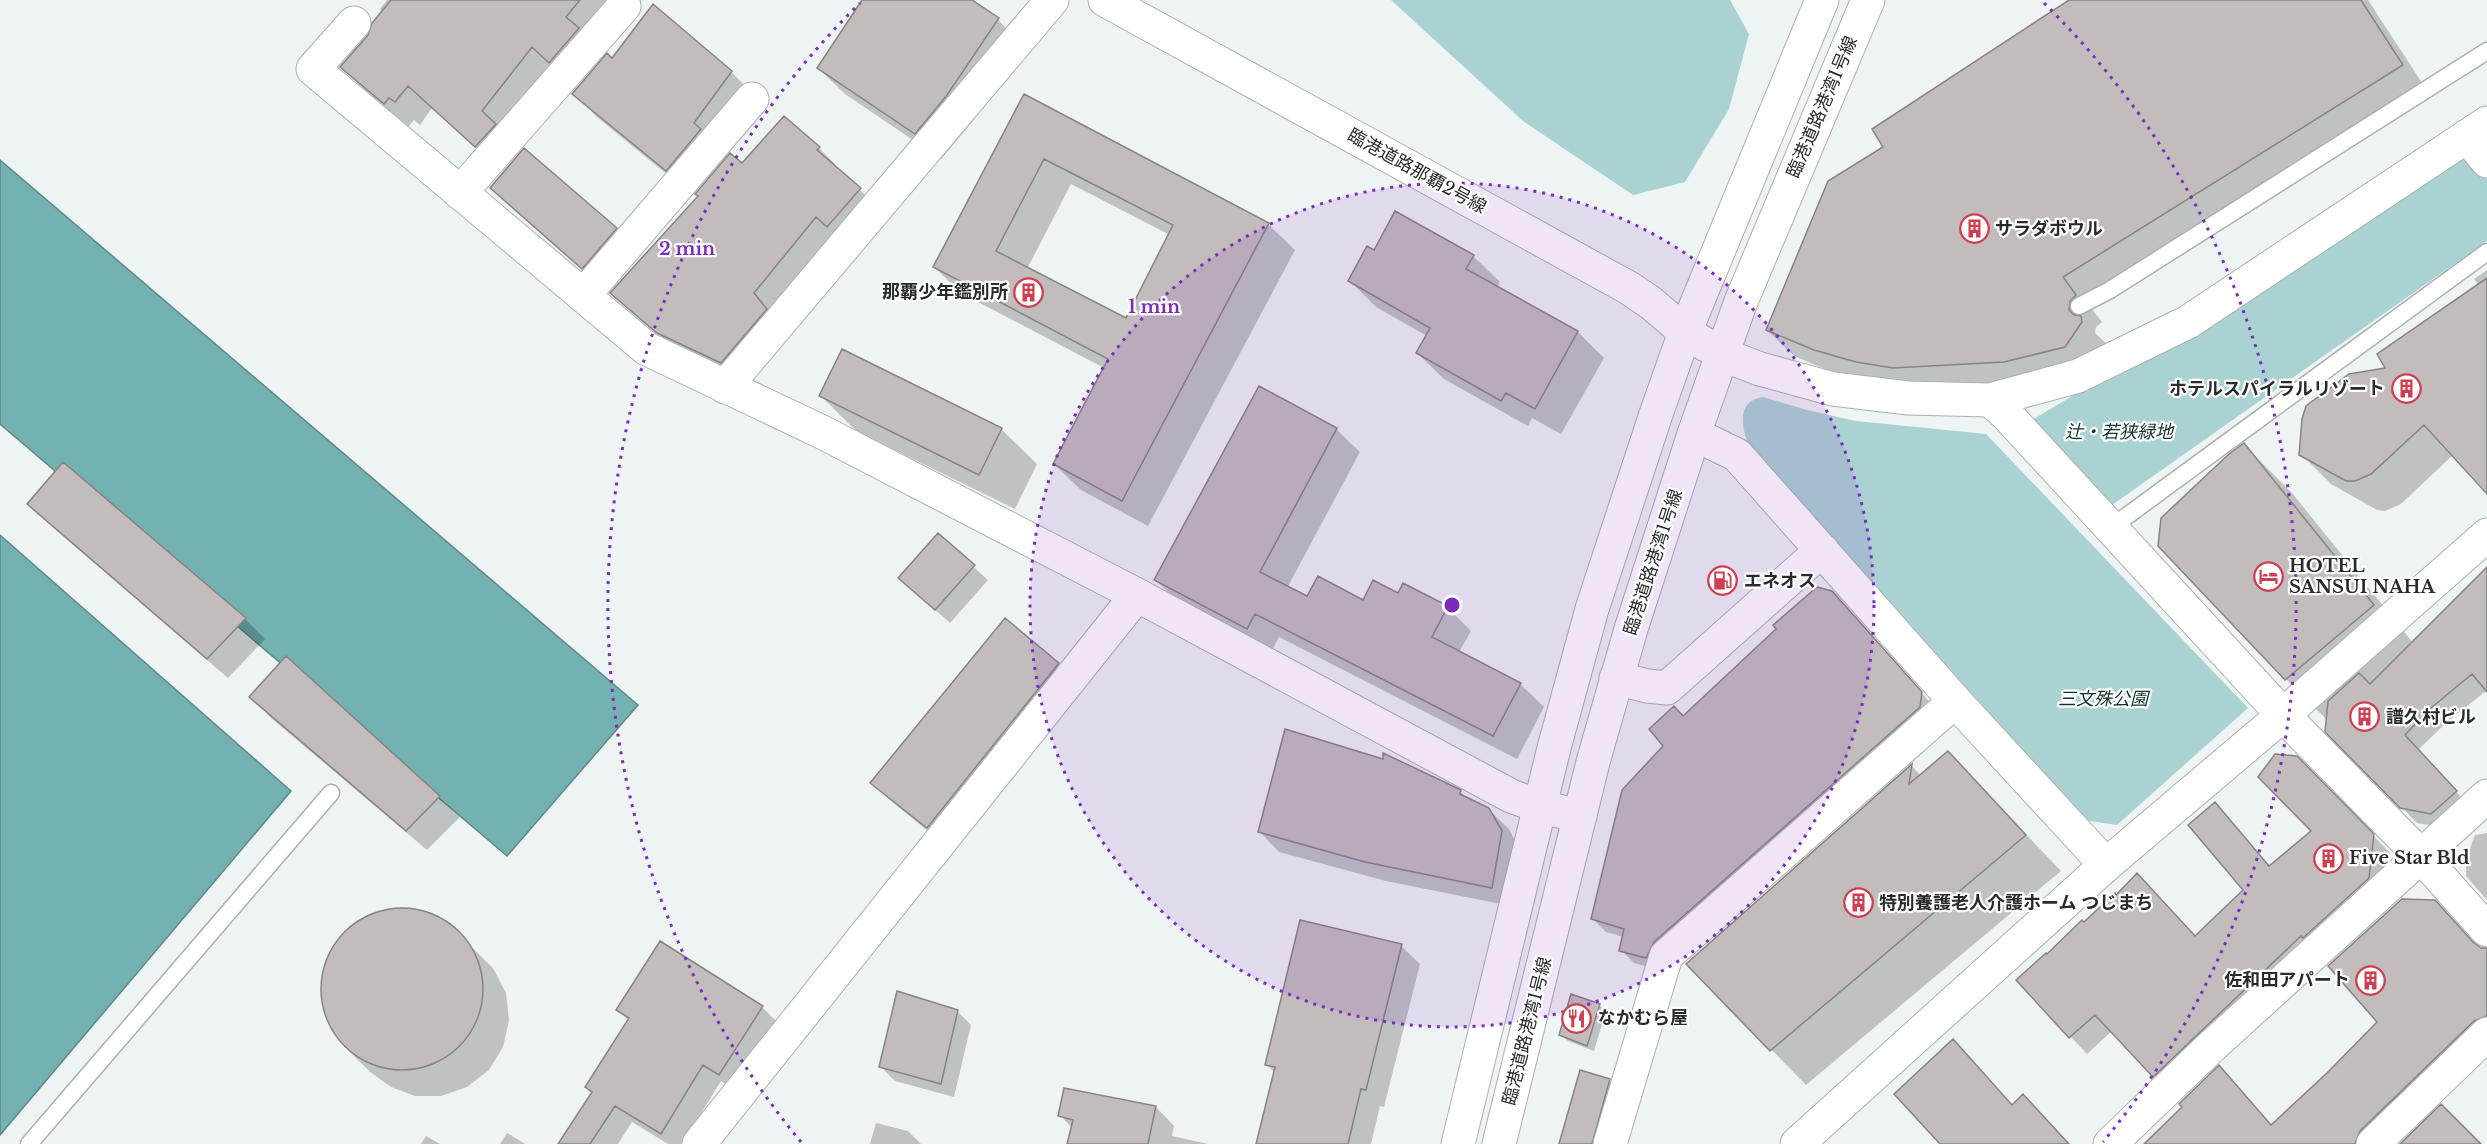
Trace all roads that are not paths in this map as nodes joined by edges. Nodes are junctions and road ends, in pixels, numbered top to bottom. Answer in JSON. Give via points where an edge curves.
{"nodes":[{"id":1,"x":1052,"y":0,"type":"edge"},
{"id":2,"x":1106,"y":0,"type":"edge"},
{"id":3,"x":1822,"y":0,"type":"edge"},
{"id":4,"x":1868,"y":0,"type":"edge"},
{"id":5,"x":624,"y":6,"type":"dead end"},
{"id":6,"x":354,"y":22,"type":"dead end"},
{"id":7,"x":2487,"y":51,"type":"edge"},
{"id":8,"x":752,"y":99,"type":"dead end"},
{"id":9,"x":2480,"y":140,"type":"edge"},
{"id":10,"x":460,"y":194,"type":"junction"},
{"id":11,"x":2487,"y":252,"type":"edge"},
{"id":12,"x":583,"y":296,"type":"junction"},
{"id":13,"x":2079,"y":306,"type":"dead end"},
{"id":14,"x":1685,"y":332,"type":"junction"},
{"id":15,"x":1721,"y":354,"type":"junction"},
{"id":16,"x":725,"y":387,"type":"junction"},
{"id":17,"x":1990,"y":400,"type":"junction"},
{"id":18,"x":1694,"y":434,"type":"junction"},
{"id":19,"x":2109,"y":529,"type":"junction"},
{"id":20,"x":2487,"y":535,"type":"edge"},
{"id":21,"x":1822,"y":550,"type":"junction"},
{"id":22,"x":1137,"y":595,"type":"junction"},
{"id":23,"x":1616,"y":678,"type":"junction"},
{"id":24,"x":1955,"y":701,"type":"junction"},
{"id":25,"x":2283,"y":715,"type":"junction"},
{"id":26,"x":331,"y":793,"type":"dead end"},
{"id":27,"x":2487,"y":796,"type":"edge"},
{"id":28,"x":1541,"y":807,"type":"junction"},
{"id":29,"x":1580,"y":816,"type":"junction"},
{"id":30,"x":2421,"y":856,"type":"junction"},
{"id":31,"x":2106,"y":865,"type":"junction"},
{"id":32,"x":2487,"y":930,"type":"edge"},
{"id":33,"x":2487,"y":1034,"type":"edge"},
{"id":34,"x":29,"y":1144,"type":"edge"},
{"id":35,"x":699,"y":1144,"type":"edge"},
{"id":36,"x":1458,"y":1144,"type":"edge"},
{"id":37,"x":1499,"y":1144,"type":"edge"},
{"id":38,"x":1610,"y":1144,"type":"edge"},
{"id":39,"x":1797,"y":1144,"type":"edge"},
{"id":40,"x":2110,"y":1144,"type":"edge"},
{"id":41,"x":2373,"y":1144,"type":"edge"}],
"edges":[{"from":1,"to":16,"type":"street"},
{"from":2,"to":14,"type":"street","name":"臨港道路那覇2号線","via":[[1629,288]]},
{"from":3,"to":14,"type":"street"},
{"from":4,"to":15,"type":"street","name":"臨港道路港湾1号線"},
{"from":5,"to":10,"type":"street"},
{"from":6,"to":10,"type":"street","via":[[313,69]]},
{"from":7,"to":13,"type":"lane"},
{"from":8,"to":12,"type":"street"},
{"from":9,"to":17,"type":"street","name":"臨港道路那覇2号線","via":[[2188,322],[2078,376]]},
{"from":10,"to":12,"type":"street"},
{"from":11,"to":19,"type":"lane"},
{"from":12,"to":16,"type":"street","via":[[647,349]]},
{"from":14,"to":15,"type":"street","name":"臨港道路那覇2号線"},
{"from":14,"to":28,"type":"street","via":[[1592,609]]},
{"from":15,"to":17,"type":"street","name":"臨港道路那覇2号線","via":[[1760,369],[1833,388],[1908,399]]},
{"from":15,"to":18,"type":"street","name":"臨港道路港湾1号線"},
{"from":16,"to":22,"type":"street","via":[[822,432]]},
{"from":17,"to":19,"type":"street"},
{"from":18,"to":21,"type":"street","via":[[1737,454]]},
{"from":18,"to":23,"type":"street","name":"臨港道路港湾1号線"},
{"from":19,"to":25,"type":"street"},
{"from":20,"to":25,"type":"street"},
{"from":21,"to":23,"type":"street","via":[[1667,688]]},
{"from":21,"to":24,"type":"street"},
{"from":22,"to":28,"type":"street","via":[[1502,792]]},
{"from":22,"to":35,"type":"street"},
{"from":23,"to":29,"type":"street","name":"臨港道路港湾1号線"},
{"from":24,"to":31,"type":"street"},
{"from":24,"to":38,"type":"street","via":[[1666,956]]},
{"from":25,"to":30,"type":"street"},
{"from":25,"to":31,"type":"street"},
{"from":26,"to":34,"type":"lane"},
{"from":27,"to":30,"type":"street"},
{"from":28,"to":29,"type":"street"},
{"from":28,"to":36,"type":"street"},
{"from":29,"to":37,"type":"street","name":"臨港道路港湾1号線"},
{"from":30,"to":32,"type":"street"},
{"from":30,"to":40,"type":"street"},
{"from":31,"to":39,"type":"street"},
{"from":33,"to":41,"type":"street"}]}
